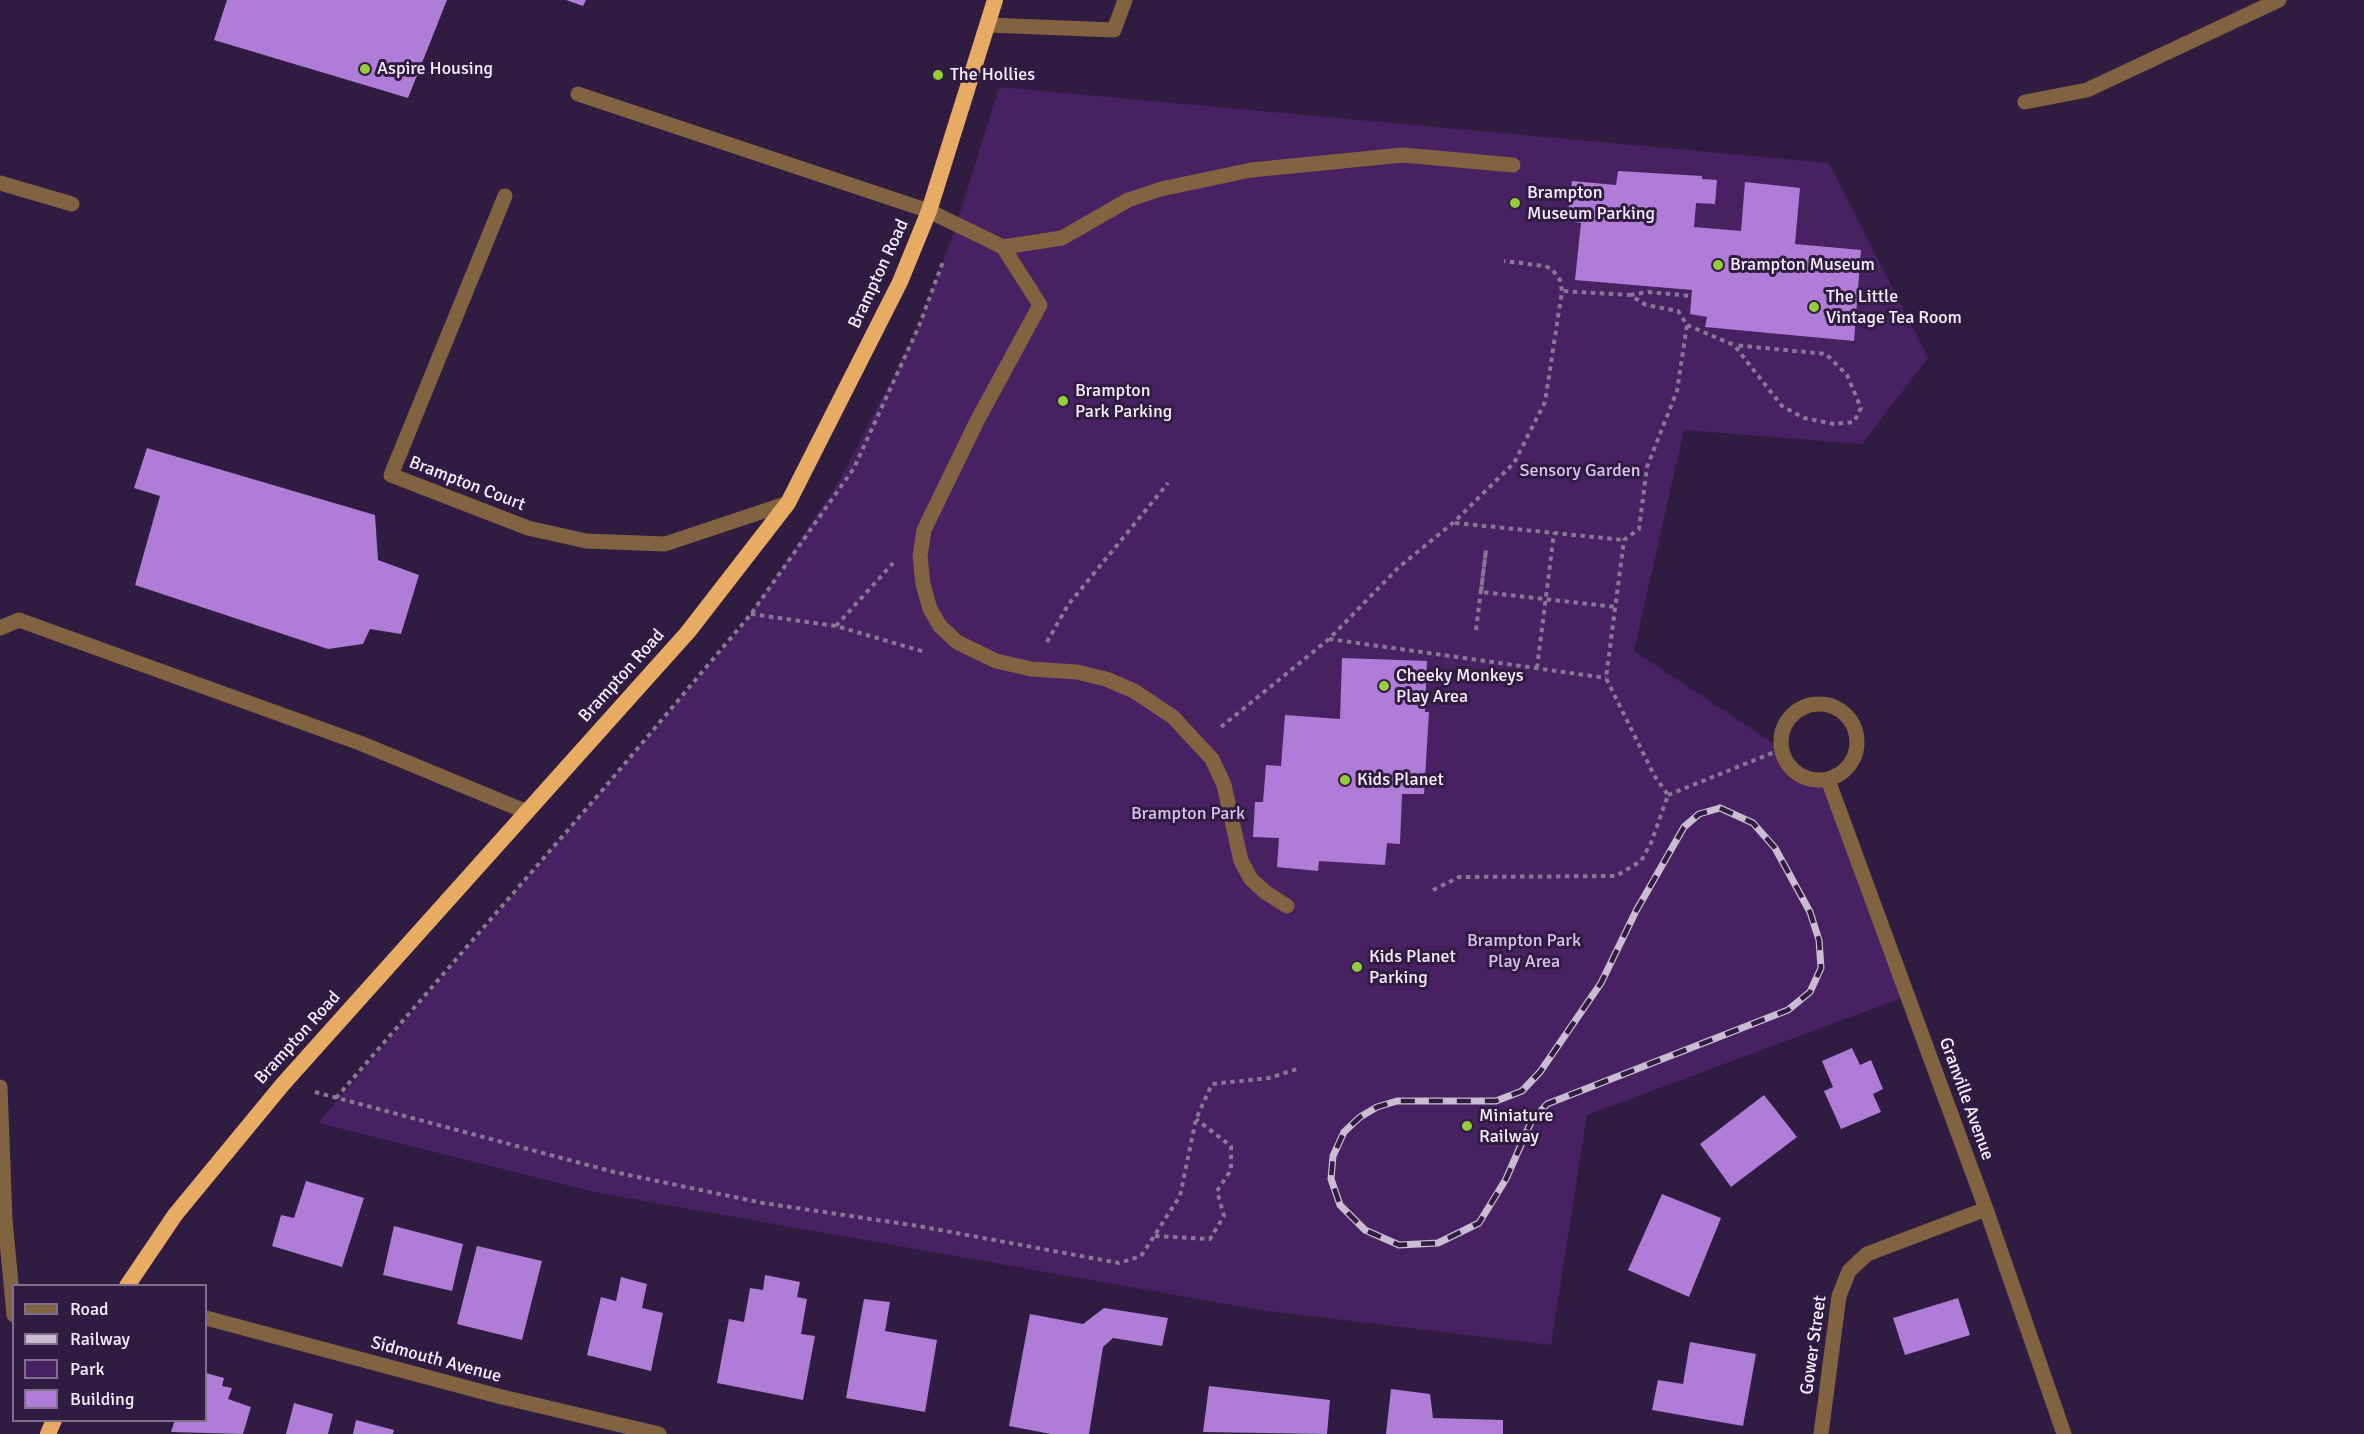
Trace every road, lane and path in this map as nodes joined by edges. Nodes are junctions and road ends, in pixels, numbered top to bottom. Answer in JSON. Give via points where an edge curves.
{"nodes":[{"id":1,"x":995,"y":0,"type":"edge"},
{"id":2,"x":1125,"y":0,"type":"edge"},
{"id":3,"x":2279,"y":0,"type":"edge"},
{"id":4,"x":988,"y":25,"type":"junction"},
{"id":5,"x":578,"y":94,"type":"dead end"},
{"id":6,"x":2025,"y":102,"type":"dead end"},
{"id":7,"x":1513,"y":165,"type":"dead end"},
{"id":8,"x":0,"y":183,"type":"edge"},
{"id":9,"x":505,"y":196,"type":"dead end"},
{"id":10,"x":72,"y":204,"type":"dead end"},
{"id":11,"x":929,"y":211,"type":"junction"},
{"id":12,"x":956,"y":226,"type":"junction"},
{"id":13,"x":1003,"y":247,"type":"junction"},
{"id":14,"x":1504,"y":261,"type":"dead end"},
{"id":15,"x":1562,"y":291,"type":"junction"},
{"id":16,"x":1630,"y":295,"type":"junction"},
{"id":17,"x":1692,"y":296,"type":"dead end"},
{"id":18,"x":1688,"y":325,"type":"junction"},
{"id":19,"x":1734,"y":345,"type":"junction"},
{"id":20,"x":1168,"y":483,"type":"dead end"},
{"id":21,"x":788,"y":503,"type":"junction"},
{"id":22,"x":1454,"y":522,"type":"junction"},
{"id":23,"x":924,"y":530,"type":"junction"},
{"id":24,"x":1554,"y":533,"type":"junction"},
{"id":25,"x":1624,"y":540,"type":"junction"},
{"id":26,"x":1546,"y":598,"type":"junction"},
{"id":27,"x":1616,"y":606,"type":"junction"},
{"id":28,"x":751,"y":614,"type":"junction"},
{"id":29,"x":836,"y":626,"type":"junction"},
{"id":30,"x":0,"y":628,"type":"edge"},
{"id":31,"x":1476,"y":630,"type":"dead end"},
{"id":32,"x":1329,"y":639,"type":"junction"},
{"id":33,"x":957,"y":642,"type":"junction"},
{"id":34,"x":1538,"y":668,"type":"junction"},
{"id":35,"x":1031,"y":669,"type":"junction"},
{"id":36,"x":1606,"y":678,"type":"junction"},
{"id":37,"x":1200,"y":743,"type":"junction"},
{"id":38,"x":1782,"y":749,"type":"junction"},
{"id":39,"x":1828,"y":780,"type":"junction"},
{"id":40,"x":1668,"y":795,"type":"junction"},
{"id":41,"x":527,"y":812,"type":"junction"},
{"id":42,"x":1433,"y":890,"type":"dead end"},
{"id":43,"x":1287,"y":906,"type":"dead end"},
{"id":44,"x":1300,"y":1068,"type":"dead end"},
{"id":45,"x":283,"y":1083,"type":"junction"},
{"id":46,"x":0,"y":1087,"type":"edge"},
{"id":47,"x":336,"y":1098,"type":"junction"},
{"id":48,"x":1196,"y":1119,"type":"junction"},
{"id":49,"x":1986,"y":1209,"type":"junction"},
{"id":50,"x":1155,"y":1236,"type":"junction"},
{"id":51,"x":128,"y":1284,"type":"edge"},
{"id":52,"x":12,"y":1294,"type":"edge"},
{"id":53,"x":207,"y":1318,"type":"edge"},
{"id":54,"x":658,"y":1434,"type":"edge"},
{"id":55,"x":1821,"y":1434,"type":"edge"},
{"id":56,"x":2064,"y":1434,"type":"edge"}],
"edges":[{"from":1,"to":4,"type":"highway","name":"Brampton Road"},
{"from":2,"to":4,"type":"street","via":[[1114,30]]},
{"from":3,"to":6,"type":"street","via":[[2087,90]]},
{"from":4,"to":11,"type":"highway","name":"Brampton Road"},
{"from":5,"to":11,"type":"street"},
{"from":7,"to":13,"type":"street","via":[[1403,155],[1251,170],[1128,200],[1062,238]]},
{"from":8,"to":10,"type":"street"},
{"from":9,"to":21,"type":"street","name":"Brampton Court","via":[[391,475],[528,528],[586,541],[664,544]]},
{"from":11,"to":12,"type":"street"},
{"from":11,"to":21,"type":"highway","name":"Brampton Road","via":[[900,282]]},
{"from":12,"to":13,"type":"street"},
{"from":12,"to":28,"type":"path","via":[[919,326],[854,468]]},
{"from":13,"to":23,"type":"street","via":[[1040,306],[976,421]]},
{"from":14,"to":15,"type":"path","via":[[1552,269]]},
{"from":15,"to":16,"type":"path"},
{"from":15,"to":22,"type":"path","via":[[1545,402],[1514,463]]},
{"from":16,"to":17,"type":"path","via":[[1648,292]]},
{"from":16,"to":18,"type":"path","via":[[1646,305],[1678,311]]},
{"from":18,"to":19,"type":"path"},
{"from":18,"to":25,"type":"path","via":[[1677,391],[1647,467],[1639,529]]},
{"from":19,"to":19,"type":"path","via":[[1782,406],[1804,418],[1833,424],[1854,422],[1862,408],[1848,375],[1826,354]]},
{"from":20,"to":35,"type":"path","via":[[1068,604]]},
{"from":21,"to":41,"type":"highway","name":"Brampton Road","via":[[688,632]]},
{"from":22,"to":24,"type":"path"},
{"from":22,"to":32,"type":"path","via":[[1400,567]]},
{"from":23,"to":29,"type":"path"},
{"from":23,"to":33,"type":"street","via":[[920,556],[930,609],[940,626]]},
{"from":24,"to":25,"type":"path"},
{"from":24,"to":26,"type":"path"},
{"from":25,"to":27,"type":"path"},
{"from":26,"to":27,"type":"path"},
{"from":26,"to":31,"type":"path","via":[[1481,592],[1486,550]]},
{"from":26,"to":34,"type":"path"},
{"from":27,"to":36,"type":"path"},
{"from":28,"to":29,"type":"path"},
{"from":28,"to":47,"type":"path"},
{"from":29,"to":33,"type":"path","via":[[925,652]]},
{"from":30,"to":41,"type":"street","via":[[19,620],[360,743]]},
{"from":32,"to":34,"type":"path"},
{"from":32,"to":37,"type":"path"},
{"from":33,"to":35,"type":"street","via":[[996,661]]},
{"from":34,"to":36,"type":"path"},
{"from":35,"to":37,"type":"street","via":[[1077,672],[1134,691],[1173,717]]},
{"from":36,"to":40,"type":"path","via":[[1654,775]]},
{"from":37,"to":43,"type":"street","via":[[1224,785],[1241,861],[1251,879]]},
{"from":38,"to":39,"type":"street","via":[[1785,761],[1794,770],[1816,780]]},
{"from":38,"to":39,"type":"street","via":[[1784,727],[1799,710],[1822,704],[1836,708],[1853,726],[1856,750],[1851,764]]},
{"from":38,"to":40,"type":"path"},
{"from":39,"to":49,"type":"street","name":"Granville Avenue"},
{"from":40,"to":42,"type":"path","via":[[1641,861],[1616,876],[1459,877]]},
{"from":41,"to":45,"type":"highway","name":"Brampton Road"},
{"from":44,"to":48,"type":"path","via":[[1269,1078],[1212,1084]]},
{"from":45,"to":47,"type":"path"},
{"from":45,"to":51,"type":"highway","name":"Brampton Road","via":[[175,1215]]},
{"from":46,"to":52,"type":"street"},
{"from":47,"to":50,"type":"path","via":[[614,1172],[764,1203],[1119,1263],[1141,1256]]},
{"from":48,"to":50,"type":"path","via":[[1180,1196]]},
{"from":48,"to":50,"type":"path","via":[[1232,1146],[1232,1170],[1217,1191],[1224,1216],[1210,1239]]},
{"from":49,"to":55,"type":"street","name":"Gower Street","via":[[1868,1254],[1850,1271],[1839,1296]]},
{"from":49,"to":56,"type":"street","name":"Granville Avenue"},
{"from":53,"to":54,"type":"street","name":"Sidmouth Avenue"}]}
